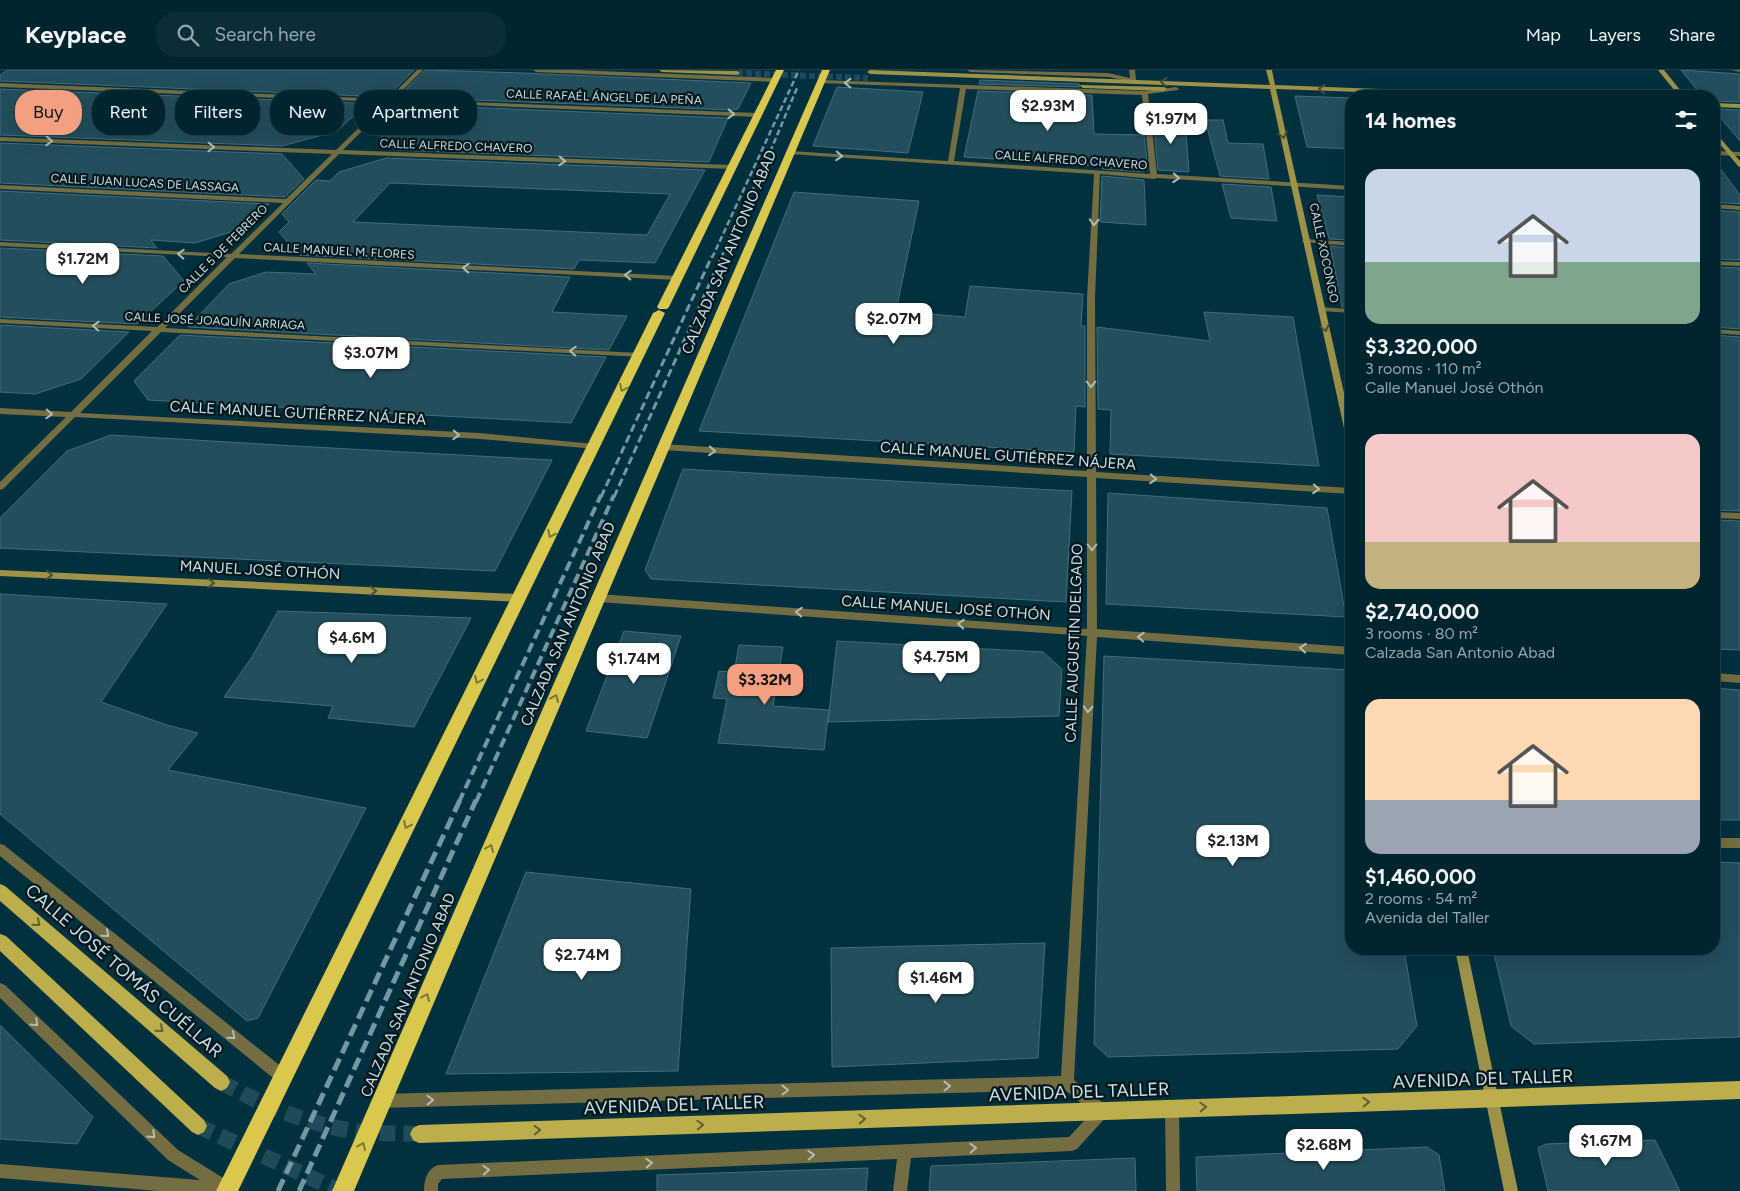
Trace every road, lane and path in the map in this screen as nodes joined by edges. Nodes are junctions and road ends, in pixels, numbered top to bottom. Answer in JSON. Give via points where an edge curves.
{"nodes":[{"id":1,"x":420,"y":70,"type":"edge"},
{"id":2,"x":536,"y":70,"type":"edge"},
{"id":3,"x":662,"y":70,"type":"edge"},
{"id":4,"x":780,"y":70,"type":"edge"},
{"id":5,"x":970,"y":70,"type":"edge"},
{"id":6,"x":1132,"y":70,"type":"edge"},
{"id":7,"x":1269,"y":70,"type":"edge"},
{"id":8,"x":1661,"y":70,"type":"edge"},
{"id":9,"x":1734,"y":70,"type":"edge"},
{"id":10,"x":1740,"y":70,"type":"edge"},
{"id":11,"x":737,"y":73,"type":"dead end"},
{"id":12,"x":823,"y":76,"type":"edge"},
{"id":13,"x":775,"y":80,"type":"junction"},
{"id":14,"x":1133,"y":80,"type":"junction"},
{"id":15,"x":0,"y":85,"type":"edge"},
{"id":16,"x":1212,"y":86,"type":"junction"},
{"id":17,"x":963,"y":87,"type":"junction"},
{"id":18,"x":1272,"y":87,"type":"junction"},
{"id":19,"x":1176,"y":89,"type":"junction"},
{"id":20,"x":401,"y":90,"type":"edge"},
{"id":21,"x":1352,"y":90,"type":"edge"},
{"id":22,"x":1677,"y":90,"type":"edge"},
{"id":23,"x":1145,"y":93,"type":"junction"},
{"id":24,"x":354,"y":99,"type":"edge"},
{"id":25,"x":477,"y":103,"type":"edge"},
{"id":26,"x":1720,"y":105,"type":"edge"},
{"id":27,"x":1740,"y":106,"type":"edge"},
{"id":28,"x":758,"y":115,"type":"junction"},
{"id":29,"x":356,"y":135,"type":"edge"},
{"id":30,"x":0,"y":139,"type":"edge"},
{"id":31,"x":1720,"y":141,"type":"edge"},
{"id":32,"x":338,"y":153,"type":"junction"},
{"id":33,"x":790,"y":153,"type":"junction"},
{"id":34,"x":1720,"y":153,"type":"edge"},
{"id":35,"x":1731,"y":154,"type":"junction"},
{"id":36,"x":1740,"y":154,"type":"edge"},
{"id":37,"x":951,"y":163,"type":"junction"},
{"id":38,"x":1740,"y":165,"type":"edge"},
{"id":39,"x":732,"y":166,"type":"junction"},
{"id":40,"x":1097,"y":173,"type":"junction"},
{"id":41,"x":1154,"y":177,"type":"junction"},
{"id":42,"x":1295,"y":185,"type":"junction"},
{"id":43,"x":0,"y":187,"type":"edge"},
{"id":44,"x":1345,"y":188,"type":"edge"},
{"id":45,"x":289,"y":201,"type":"junction"},
{"id":46,"x":1720,"y":206,"type":"edge"},
{"id":47,"x":1740,"y":208,"type":"edge"},
{"id":48,"x":1305,"y":241,"type":"junction"},
{"id":49,"x":0,"y":244,"type":"edge"},
{"id":50,"x":1345,"y":244,"type":"edge"},
{"id":51,"x":233,"y":257,"type":"junction"},
{"id":52,"x":1720,"y":263,"type":"edge"},
{"id":53,"x":1740,"y":264,"type":"edge"},
{"id":54,"x":677,"y":278,"type":"junction"},
{"id":55,"x":1321,"y":309,"type":"junction"},
{"id":56,"x":1345,"y":311,"type":"edge"},
{"id":57,"x":0,"y":321,"type":"edge"},
{"id":58,"x":160,"y":329,"type":"junction"},
{"id":59,"x":1720,"y":331,"type":"edge"},
{"id":60,"x":1740,"y":333,"type":"edge"},
{"id":61,"x":639,"y":355,"type":"junction"},
{"id":62,"x":0,"y":411,"type":"edge"},
{"id":63,"x":72,"y":415,"type":"junction"},
{"id":64,"x":1345,"y":415,"type":"edge"},
{"id":65,"x":663,"y":447,"type":"junction"},
{"id":66,"x":594,"y":448,"type":"junction"},
{"id":67,"x":1091,"y":475,"type":"junction"},
{"id":68,"x":0,"y":487,"type":"edge"},
{"id":69,"x":1345,"y":491,"type":"edge"},
{"id":70,"x":1720,"y":515,"type":"edge"},
{"id":71,"x":1740,"y":516,"type":"edge"},
{"id":72,"x":0,"y":573,"type":"edge"},
{"id":73,"x":518,"y":598,"type":"junction"},
{"id":74,"x":598,"y":598,"type":"junction"},
{"id":75,"x":1092,"y":633,"type":"junction"},
{"id":76,"x":1345,"y":651,"type":"edge"},
{"id":77,"x":1720,"y":677,"type":"edge"},
{"id":78,"x":1740,"y":679,"type":"edge"},
{"id":79,"x":1720,"y":843,"type":"edge"},
{"id":80,"x":1740,"y":843,"type":"edge"},
{"id":81,"x":0,"y":849,"type":"edge"},
{"id":82,"x":0,"y":891,"type":"edge"},
{"id":83,"x":0,"y":942,"type":"edge"},
{"id":84,"x":1462,"y":955,"type":"edge"},
{"id":85,"x":0,"y":989,"type":"edge"},
{"id":86,"x":283,"y":1077,"type":"junction"},
{"id":87,"x":221,"y":1082,"type":"tunnel mouth"},
{"id":88,"x":1067,"y":1083,"type":"junction"},
{"id":89,"x":1740,"y":1090,"type":"edge"},
{"id":90,"x":1492,"y":1098,"type":"junction"},
{"id":91,"x":381,"y":1101,"type":"junction"},
{"id":92,"x":1172,"y":1108,"type":"junction"},
{"id":93,"x":1102,"y":1111,"type":"junction"},
{"id":94,"x":198,"y":1126,"type":"tunnel mouth"},
{"id":95,"x":419,"y":1134,"type":"tunnel mouth"},
{"id":96,"x":905,"y":1151,"type":"junction"},
{"id":97,"x":0,"y":1170,"type":"edge"},
{"id":98,"x":227,"y":1190,"type":"edge"},
{"id":99,"x":343,"y":1191,"type":"edge"},
{"id":100,"x":431,"y":1191,"type":"edge"},
{"id":101,"x":900,"y":1191,"type":"edge"},
{"id":102,"x":1173,"y":1191,"type":"edge"},
{"id":103,"x":1511,"y":1191,"type":"edge"}],
"edges":[{"from":1,"to":20,"type":"street","name":"CALLE 5 DE FEBRERO"},
{"from":2,"to":13,"type":"street"},
{"from":3,"to":11,"type":"street"},
{"from":4,"to":13,"type":"highway","name":"CALZADA SAN ANTONIO ABAD"},
{"from":5,"to":14,"type":"street","via":[[1108,75]]},
{"from":6,"to":14,"type":"street"},
{"from":7,"to":18,"type":"street","name":"CALLE XOCONGO"},
{"from":8,"to":22,"type":"street"},
{"from":9,"to":10,"type":"street"},
{"from":17,"to":12,"type":"street","one_way":true},
{"from":12,"to":33,"type":"highway","name":"CALZADA SAN ANTONIO ABAD"},
{"from":13,"to":28,"type":"highway","name":"CALZADA SAN ANTONIO ABAD"},
{"from":16,"to":14,"type":"street","one_way":true},
{"from":14,"to":19,"type":"street","via":[[869,75]]},
{"from":15,"to":24,"type":"street","name":"CALLE RAFAÉL ÁNGEL DE LA PEÑA"},
{"from":16,"to":18,"type":"street"},
{"from":16,"to":19,"type":"street"},
{"from":17,"to":23,"type":"street"},
{"from":17,"to":37,"type":"street"},
{"from":21,"to":18,"type":"street","one_way":true},
{"from":18,"to":42,"type":"street","name":"CALLE XOCONGO","one_way":true},
{"from":19,"to":23,"type":"street"},
{"from":23,"to":41,"type":"street"},
{"from":25,"to":28,"type":"street","name":"CALLE RAFAÉL ÁNGEL DE LA PEÑA","one_way":true},
{"from":26,"to":27,"type":"street"},
{"from":28,"to":39,"type":"highway","name":"CALZADA SAN ANTONIO ABAD"},
{"from":29,"to":32,"type":"street","name":"CALLE 5 DE FEBRERO"},
{"from":30,"to":32,"type":"street","name":"CALLE ALFREDO CHAVERO","one_way":true},
{"from":31,"to":35,"type":"street"},
{"from":32,"to":39,"type":"street","name":"CALLE ALFREDO CHAVERO","one_way":true},
{"from":32,"to":45,"type":"street","name":"CALLE 5 DE FEBRERO"},
{"from":33,"to":37,"type":"street","name":"CALLE ALFREDO CHAVERO","one_way":true},
{"from":33,"to":65,"type":"highway","name":"CALZADA SAN ANTONIO ABAD"},
{"from":34,"to":35,"type":"street"},
{"from":35,"to":36,"type":"street"},
{"from":35,"to":38,"type":"street"},
{"from":37,"to":40,"type":"street","name":"CALLE ALFREDO CHAVERO"},
{"from":39,"to":54,"type":"highway","name":"CALZADA SAN ANTONIO ABAD"},
{"from":40,"to":41,"type":"street","name":"CALLE ALFREDO CHAVERO"},
{"from":40,"to":67,"type":"street","name":"CALLE AUGUSTIN DELGADO","one_way":true,"via":[[1091,298]]},
{"from":41,"to":42,"type":"street","name":"CALLE ALFREDO CHAVERO","one_way":true},
{"from":42,"to":44,"type":"street","name":"CALLE ALFREDO CHAVERO"},
{"from":42,"to":48,"type":"street","name":"CALLE XOCONGO"},
{"from":43,"to":45,"type":"street","name":"CALLE JUAN LUCAS DE LASSAGA"},
{"from":45,"to":51,"type":"street","name":"CALLE 5 DE FEBRERO"},
{"from":46,"to":47,"type":"street"},
{"from":48,"to":50,"type":"street"},
{"from":48,"to":55,"type":"street","name":"CALLE XOCONGO"},
{"from":51,"to":49,"type":"street","name":"CALLE MANUEL M. FLORES","one_way":true},
{"from":54,"to":51,"type":"street","name":"CALLE MANUEL M. FLORES","one_way":true},
{"from":51,"to":58,"type":"street","name":"CALLE 5 DE FEBRERO"},
{"from":52,"to":53,"type":"street"},
{"from":54,"to":61,"type":"highway","name":"CALZADA SAN ANTONIO ABAD"},
{"from":55,"to":56,"type":"street"},
{"from":55,"to":64,"type":"street","name":"CALLE XOCONGO","one_way":true},
{"from":58,"to":57,"type":"street","name":"CALLE JOSÉ JOAQUÍN ARRIAGA","one_way":true},
{"from":61,"to":58,"type":"street","name":"CALLE JOSÉ JOAQUÍN ARRIAGA","one_way":true},
{"from":58,"to":63,"type":"street","name":"CALLE 5 DE FEBRERO"},
{"from":59,"to":60,"type":"street"},
{"from":61,"to":66,"type":"highway","name":"CALZADA SAN ANTONIO ABAD","one_way":true},
{"from":62,"to":63,"type":"street","name":"CALLE MANUEL GUTIÉRREZ NÁJERA","one_way":true},
{"from":63,"to":66,"type":"street","name":"CALLE MANUEL GUTIÉRREZ NÁJERA","one_way":true,"via":[[480,436]]},
{"from":63,"to":68,"type":"street","name":"CALLE 5 DE FEBRERO"},
{"from":65,"to":67,"type":"street","name":"CALLE MANUEL GUTIÉRREZ NÁJERA","one_way":true},
{"from":65,"to":74,"type":"highway","name":"CALZADA SAN ANTONIO ABAD"},
{"from":66,"to":73,"type":"highway","name":"CALZADA SAN ANTONIO ABAD","one_way":true},
{"from":67,"to":69,"type":"street","name":"CALLE MANUEL GUTIÉRREZ NÁJERA","one_way":true},
{"from":67,"to":75,"type":"street","name":"CALLE AUGUSTIN DELGADO","one_way":true},
{"from":70,"to":71,"type":"street"},
{"from":72,"to":73,"type":"street","name":"MANUEL JOSÉ OTHÓN","one_way":true},
{"from":73,"to":86,"type":"highway","name":"CALZADA SAN ANTONIO ABAD","one_way":true},
{"from":75,"to":74,"type":"street","name":"CALLE MANUEL JOSÉ OTHÓN","one_way":true},
{"from":91,"to":74,"type":"highway","name":"CALZADA SAN ANTONIO ABAD","one_way":true},
{"from":76,"to":75,"type":"street","name":"CALLE MANUEL JOSÉ OTHÓN","one_way":true},
{"from":75,"to":88,"type":"street","name":"CALLE AUGUSTIN DELGADO","one_way":true},
{"from":77,"to":78,"type":"street"},
{"from":79,"to":80,"type":"street"},
{"from":81,"to":86,"type":"street","one_way":true},
{"from":82,"to":87,"type":"main road","name":"CALLE JOSÉ TOMÁS CUÉLLAR","one_way":true},
{"from":83,"to":94,"type":"main road"},
{"from":84,"to":90,"type":"street"},
{"from":85,"to":98,"type":"street","one_way":true,"via":[[173,1155]]},
{"from":86,"to":98,"type":"highway","name":"CALZADA SAN ANTONIO ABAD"},
{"from":91,"to":88,"type":"street","one_way":true},
{"from":88,"to":93,"type":"street"},
{"from":89,"to":90,"type":"main road","name":"AVENIDA DEL TALLER"},
{"from":92,"to":90,"type":"main road","name":"AVENIDA DEL TALLER","one_way":true},
{"from":90,"to":103,"type":"street"},
{"from":99,"to":91,"type":"highway","name":"CALZADA SAN ANTONIO ABAD","one_way":true},
{"from":92,"to":93,"type":"main road","name":"AVENIDA DEL TALLER"},
{"from":92,"to":102,"type":"street"},
{"from":95,"to":93,"type":"main road","name":"AVENIDA DEL TALLER","one_way":true},
{"from":96,"to":93,"type":"street","one_way":true,"via":[[1072,1144]]},
{"from":100,"to":96,"type":"street","one_way":true,"via":[[431,1182],[438,1172]]},
{"from":96,"to":101,"type":"street"},
{"from":97,"to":98,"type":"street"}]}
